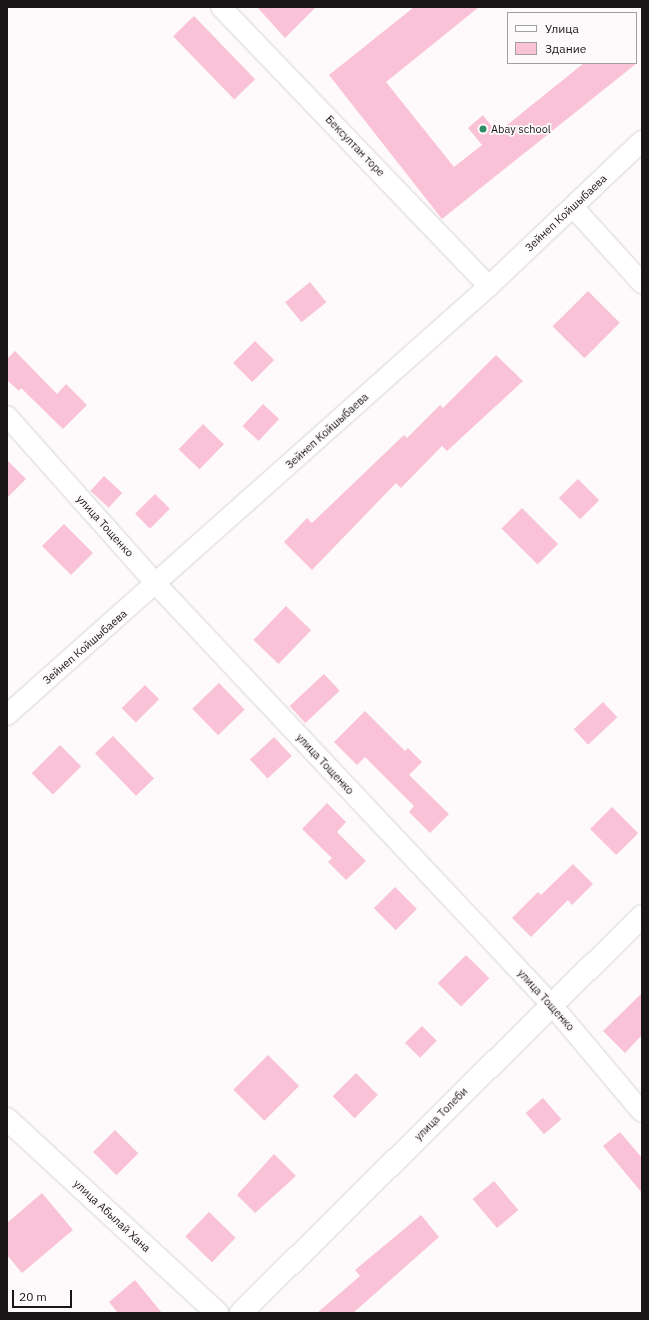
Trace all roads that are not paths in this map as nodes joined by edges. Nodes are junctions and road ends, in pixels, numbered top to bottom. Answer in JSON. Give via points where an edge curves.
{"nodes":[{"id":1,"x":221,"y":7,"type":"edge"},
{"id":2,"x":642,"y":142,"type":"edge"},
{"id":3,"x":573,"y":207,"type":"junction"},
{"id":4,"x":642,"y":283,"type":"edge"},
{"id":5,"x":489,"y":286,"type":"junction"},
{"id":6,"x":7,"y":416,"type":"edge"},
{"id":7,"x":156,"y":584,"type":"junction"},
{"id":8,"x":7,"y":715,"type":"edge"},
{"id":9,"x":642,"y":916,"type":"edge"},
{"id":10,"x":551,"y":1004,"type":"junction"},
{"id":11,"x":642,"y":1112,"type":"edge"},
{"id":12,"x":7,"y":1119,"type":"edge"},
{"id":13,"x":217,"y":1313,"type":"edge"},
{"id":14,"x":241,"y":1313,"type":"edge"}],
"edges":[{"from":1,"to":5,"type":"street","name":"Бексултан торе"},
{"from":2,"to":3,"type":"street","name":"Зейнеп Койшыбаева"},
{"from":3,"to":4,"type":"street"},
{"from":3,"to":5,"type":"street","name":"Зейнеп Койшыбаева"},
{"from":5,"to":7,"type":"street","name":"Зейнеп Койшыбаева"},
{"from":6,"to":7,"type":"street","name":"улица Тощенко"},
{"from":7,"to":8,"type":"street","name":"Зейнеп Койшыбаева"},
{"from":7,"to":10,"type":"street","name":"улица Тощенко"},
{"from":9,"to":10,"type":"street","name":"улица Толеби"},
{"from":10,"to":11,"type":"street","name":"улица Тощенко"},
{"from":10,"to":14,"type":"street","name":"улица Толеби"},
{"from":12,"to":13,"type":"street","name":"улица Абылай Хана"}]}
